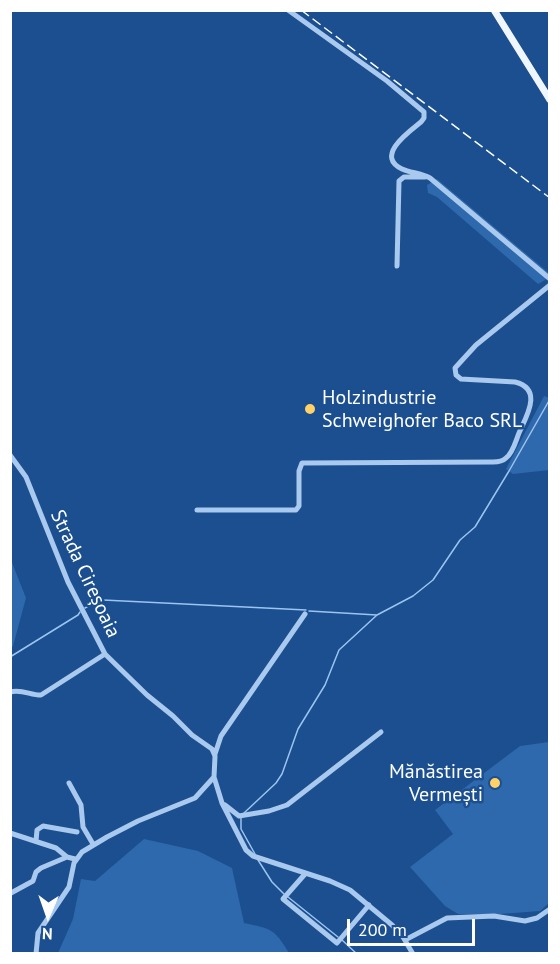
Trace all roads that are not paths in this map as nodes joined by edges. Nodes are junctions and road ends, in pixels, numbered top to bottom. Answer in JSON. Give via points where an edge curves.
{"nodes":[{"id":1,"x":288,"y":10,"type":"edge"},
{"id":2,"x":494,"y":10,"type":"edge"},
{"id":3,"x":549,"y":100,"type":"edge"},
{"id":4,"x":430,"y":178,"type":"junction"},
{"id":5,"x":397,"y":267,"type":"dead end"},
{"id":6,"x":549,"y":279,"type":"edge"},
{"id":7,"x":549,"y":285,"type":"edge"},
{"id":8,"x":10,"y":455,"type":"edge"},
{"id":9,"x":197,"y":510,"type":"dead end"},
{"id":10,"x":305,"y":614,"type":"dead end"},
{"id":11,"x":105,"y":654,"type":"junction"},
{"id":12,"x":10,"y":692,"type":"edge"},
{"id":13,"x":381,"y":732,"type":"dead end"},
{"id":14,"x":215,"y":756,"type":"junction"},
{"id":15,"x":214,"y":777,"type":"junction"},
{"id":16,"x":69,"y":783,"type":"dead end"},
{"id":17,"x":222,"y":803,"type":"junction"},
{"id":18,"x":77,"y":832,"type":"dead end"},
{"id":19,"x":10,"y":833,"type":"edge"},
{"id":20,"x":36,"y":841,"type":"junction"},
{"id":21,"x":93,"y":844,"type":"junction"},
{"id":22,"x":67,"y":857,"type":"junction"},
{"id":23,"x":75,"y":859,"type":"junction"},
{"id":24,"x":305,"y":874,"type":"junction"},
{"id":25,"x":11,"y":893,"type":"edge"},
{"id":26,"x":369,"y":905,"type":"junction"},
{"id":27,"x":549,"y":909,"type":"edge"},
{"id":28,"x":405,"y":940,"type":"junction"},
{"id":29,"x":36,"y":954,"type":"edge"},
{"id":30,"x":413,"y":954,"type":"edge"}],
"edges":[{"from":1,"to":4,"type":"street","via":[[422,108],[424,118],[396,144],[393,155],[399,168]]},
{"from":2,"to":3,"type":"main road"},
{"from":4,"to":5,"type":"street","via":[[404,177],[399,181]]},
{"from":4,"to":6,"type":"street"},
{"from":7,"to":9,"type":"street","via":[[476,345],[455,368],[460,380],[515,382],[528,389],[529,409],[504,460],[302,463],[296,510]]},
{"from":8,"to":11,"type":"street","name":"Strada Cireșoaia","via":[[26,477],[68,582]]},
{"from":10,"to":14,"type":"street","via":[[221,736]]},
{"from":11,"to":12,"type":"street","via":[[41,695]]},
{"from":11,"to":14,"type":"street","name":"Strada Cireșoaia","via":[[212,749]]},
{"from":13,"to":17,"type":"street","via":[[287,805],[239,816]]},
{"from":14,"to":15,"type":"street"},
{"from":15,"to":17,"type":"street"},
{"from":15,"to":21,"type":"street","via":[[195,798]]},
{"from":16,"to":21,"type":"street","via":[[81,805],[83,827]]},
{"from":17,"to":24,"type":"street","via":[[248,852]]},
{"from":18,"to":20,"type":"street","via":[[43,826],[37,830]]},
{"from":19,"to":20,"type":"street"},
{"from":20,"to":22,"type":"street"},
{"from":21,"to":23,"type":"street"},
{"from":22,"to":23,"type":"street"},
{"from":22,"to":25,"type":"street","via":[[41,868],[33,881]]},
{"from":23,"to":29,"type":"street","via":[[69,887],[38,933]]},
{"from":24,"to":26,"type":"street","via":[[350,890]]},
{"from":24,"to":26,"type":"street","via":[[283,899],[337,943]]},
{"from":26,"to":28,"type":"street"},
{"from":27,"to":28,"type":"street","via":[[525,921],[494,916],[447,918]]},
{"from":28,"to":30,"type":"street"}]}
